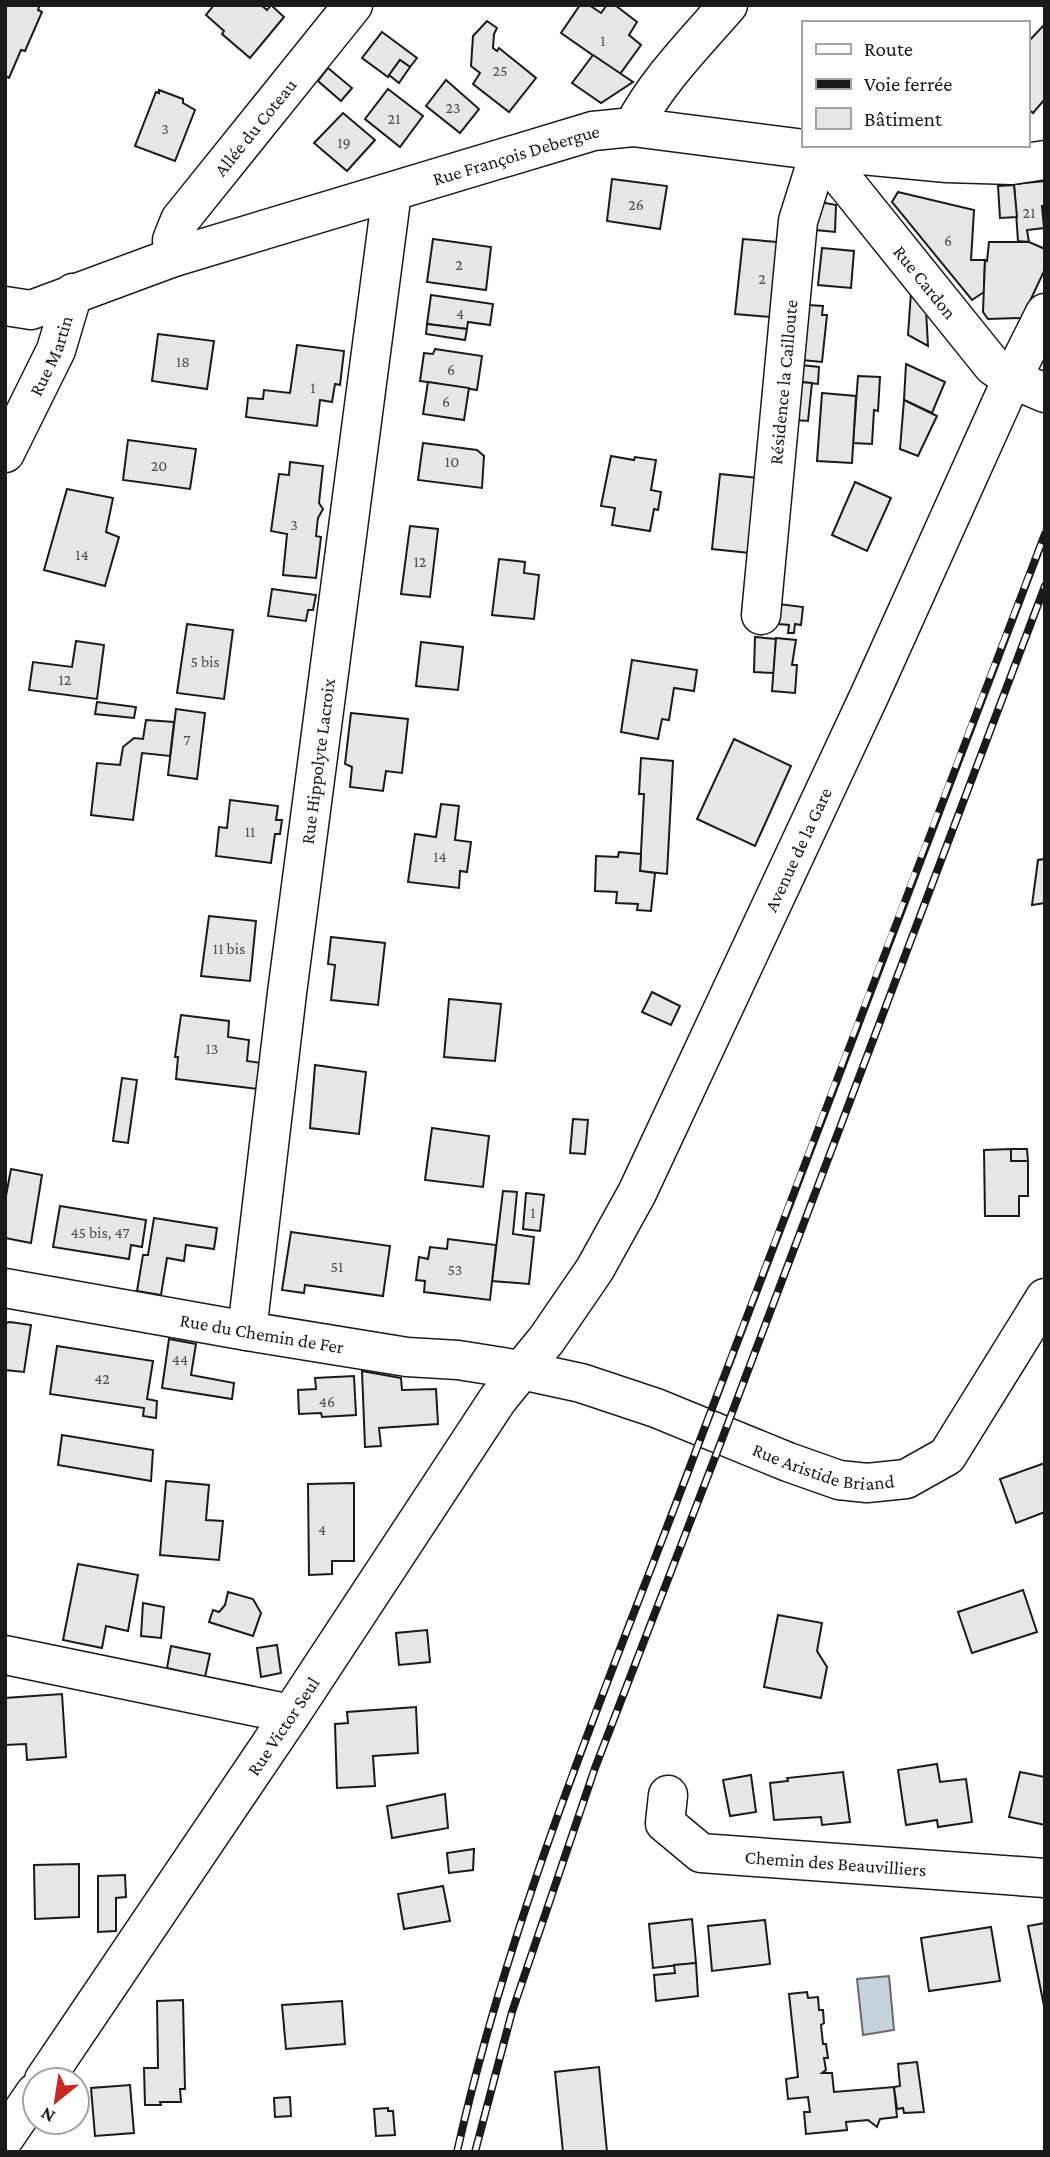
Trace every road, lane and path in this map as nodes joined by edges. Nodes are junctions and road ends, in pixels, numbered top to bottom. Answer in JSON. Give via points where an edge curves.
{"nodes":[{"id":1,"x":353,"y":5,"type":"edge"},
{"id":2,"x":728,"y":5,"type":"edge"},
{"id":3,"x":634,"y":127,"type":"junction"},
{"id":4,"x":820,"y":151,"type":"junction"},
{"id":5,"x":1045,"y":160,"type":"edge"},
{"id":6,"x":392,"y":192,"type":"junction"},
{"id":7,"x":174,"y":257,"type":"junction"},
{"id":8,"x":73,"y":293,"type":"junction"},
{"id":9,"x":5,"y":306,"type":"edge"},
{"id":10,"x":1045,"y":313,"type":"edge"},
{"id":11,"x":1028,"y":386,"type":"edge"},
{"id":12,"x":5,"y":453,"type":"edge"},
{"id":13,"x":761,"y":615,"type":"dead end"},
{"id":14,"x":5,"y":1288,"type":"edge"},
{"id":15,"x":1045,"y":1298,"type":"edge"},
{"id":16,"x":247,"y":1331,"type":"junction"},
{"id":17,"x":521,"y":1370,"type":"junction"},
{"id":18,"x":5,"y":1655,"type":"edge"},
{"id":19,"x":291,"y":1714,"type":"junction"},
{"id":20,"x":668,"y":1795,"type":"dead end"},
{"id":21,"x":1045,"y":1878,"type":"edge"},
{"id":22,"x":53,"y":2066,"type":"edge"},
{"id":23,"x":21,"y":2114,"type":"edge"},
{"id":24,"x":5,"y":2137,"type":"edge"}],
"edges":[{"from":1,"to":7,"type":"street","name":"Allée du Coteau","via":[[180,220],[172,240]]},
{"from":2,"to":3,"type":"street","via":[[660,82]]},
{"from":3,"to":4,"type":"street","name":"Rue François Debergue"},
{"from":3,"to":6,"type":"street","name":"Rue François Debergue","via":[[593,131]]},
{"from":4,"to":5,"type":"street","name":"Rue François Debergue","via":[[947,163],[1012,165]]},
{"from":4,"to":11,"type":"street","name":"Rue Cardon","via":[[992,366]]},
{"from":4,"to":13,"type":"street","name":"Résidence la Cailloute","via":[[798,221]]},
{"from":6,"to":7,"type":"street","name":"Rue François Debergue"},
{"from":6,"to":16,"type":"street","name":"Rue Hippolyte Lacroix"},
{"from":7,"to":8,"type":"street","name":"Rue François Debergue"},
{"from":8,"to":9,"type":"street","name":"Rue François Debergue","via":[[31,310]]},
{"from":8,"to":12,"type":"street","name":"Rue Martin","via":[[57,350]]},
{"from":10,"to":11,"type":"street","name":"Avenue de la Gare"},
{"from":11,"to":17,"type":"street","name":"Avenue de la Gare","via":[[872,692],[637,1194],[595,1269]]},
{"from":14,"to":16,"type":"street","name":"Rue du Chemin de Fer"},
{"from":15,"to":17,"type":"street","name":"Rue Aristide Briand","via":[[947,1456],[906,1479],[839,1480],[656,1408],[581,1383]]},
{"from":16,"to":17,"type":"street","name":"Rue du Chemin de Fer"},
{"from":17,"to":19,"type":"street","name":"Rue Victor Seul"},
{"from":18,"to":19,"type":"street"},
{"from":19,"to":22,"type":"street","name":"Rue Victor Seul"},
{"from":20,"to":21,"type":"street","name":"Chemin des Beauvilliers","via":[[665,1823],[701,1853]]},
{"from":23,"to":24,"type":"street"}]}
